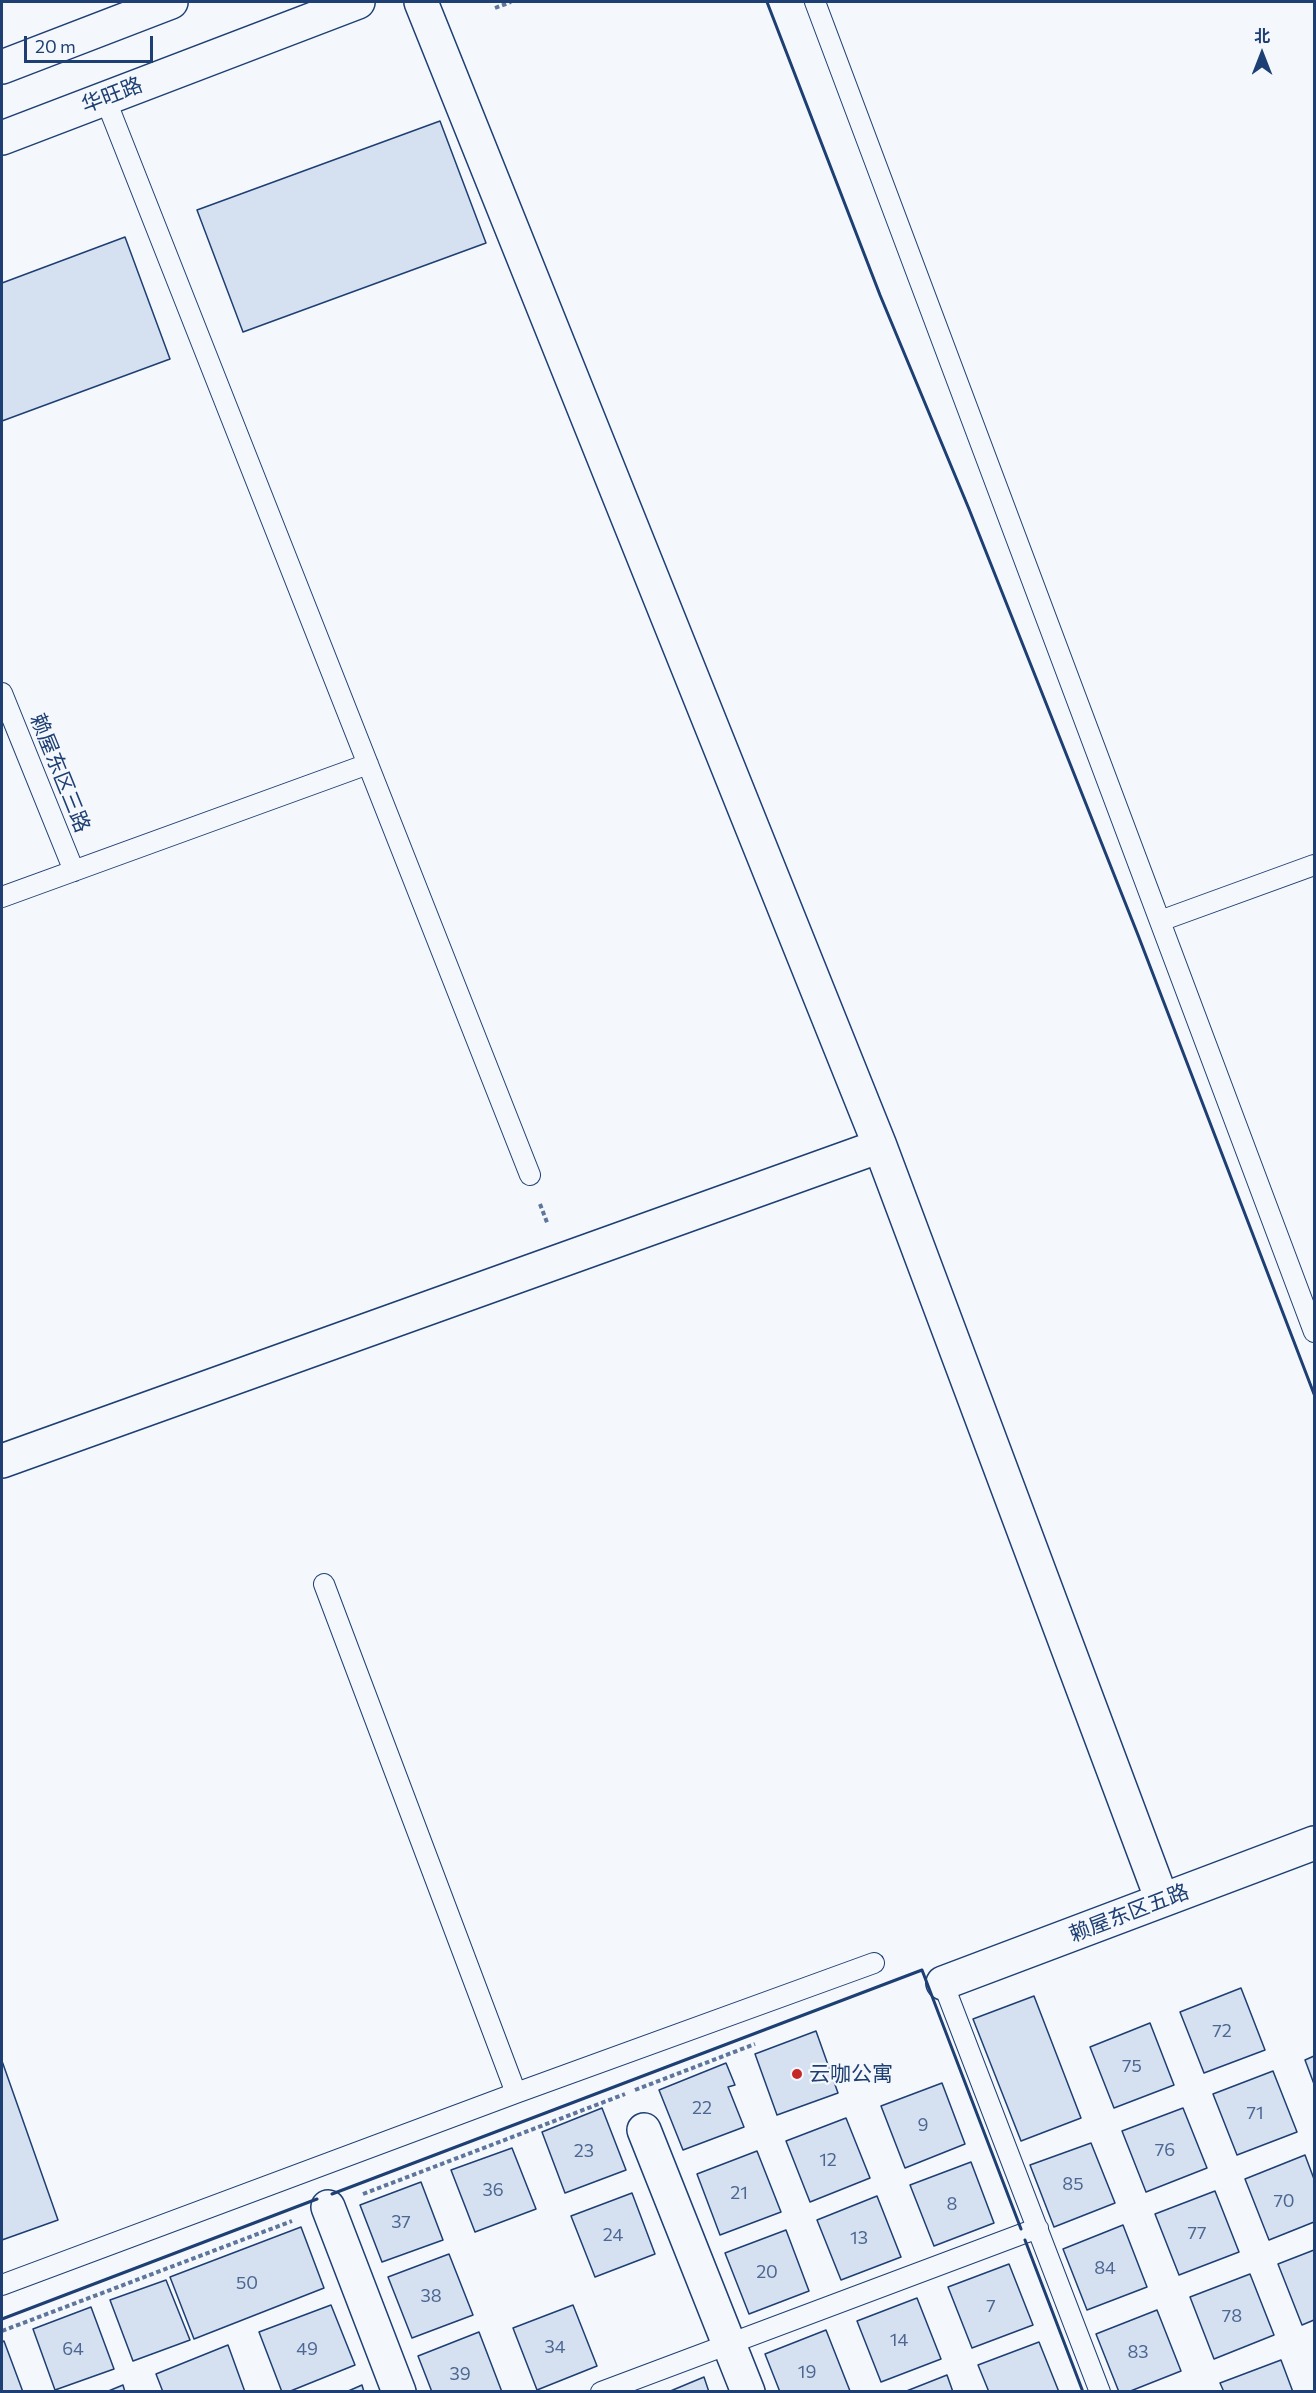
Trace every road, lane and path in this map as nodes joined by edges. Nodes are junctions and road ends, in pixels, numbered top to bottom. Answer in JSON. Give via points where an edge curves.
{"nodes":[{"id":1,"x":171,"y":2,"type":"edge"},
{"id":2,"x":358,"y":2,"type":"edge"},
{"id":3,"x":421,"y":2,"type":"edge"},
{"id":4,"x":511,"y":2,"type":"edge"},
{"id":5,"x":815,"y":2,"type":"edge"},
{"id":6,"x":495,"y":8,"type":"dead end"},
{"id":7,"x":2,"y":67,"type":"edge"},
{"id":8,"x":105,"y":98,"type":"junction"},
{"id":9,"x":2,"y":138,"type":"edge"},
{"id":10,"x":2,"y":693,"type":"edge"},
{"id":11,"x":368,"y":764,"type":"junction"},
{"id":12,"x":1314,"y":865,"type":"edge"},
{"id":13,"x":74,"y":871,"type":"junction"},
{"id":14,"x":2,"y":897,"type":"edge"},
{"id":15,"x":1160,"y":921,"type":"junction"},
{"id":16,"x":880,"y":1146,"type":"junction"},
{"id":17,"x":530,"y":1175,"type":"joint"},
{"id":18,"x":561,"y":1260,"type":"junction"},
{"id":19,"x":1314,"y":1332,"type":"edge"},
{"id":20,"x":2,"y":1461,"type":"edge"},
{"id":21,"x":324,"y":1584,"type":"dead end"},
{"id":22,"x":1314,"y":1843,"type":"edge"},
{"id":23,"x":1162,"y":1900,"type":"junction"},
{"id":24,"x":874,"y":1963,"type":"dead end"},
{"id":25,"x":943,"y":1983,"type":"joint"},
{"id":26,"x":755,"y":2044,"type":"dead end"},
{"id":27,"x":516,"y":2093,"type":"junction"},
{"id":28,"x":644,"y":2130,"type":"dead end"},
{"id":29,"x":328,"y":2207,"type":"junction"},
{"id":30,"x":1038,"y":2228,"type":"junction"},
{"id":31,"x":2,"y":2285,"type":"edge"},
{"id":32,"x":2,"y":2331,"type":"edge"},
{"id":33,"x":729,"y":2344,"type":"junction"},
{"id":34,"x":399,"y":2391,"type":"edge"},
{"id":35,"x":601,"y":2391,"type":"edge"},
{"id":36,"x":748,"y":2391,"type":"edge"},
{"id":37,"x":1100,"y":2391,"type":"edge"}],
"edges":[{"from":1,"to":7,"type":"street"},
{"from":2,"to":8,"type":"street","name":"华旺路"},
{"from":3,"to":16,"type":"street"},
{"from":4,"to":6,"type":"path"},
{"from":5,"to":15,"type":"lane"},
{"from":8,"to":9,"type":"street","name":"华旺路"},
{"from":8,"to":11,"type":"lane"},
{"from":10,"to":13,"type":"lane","name":"赖屋东区三路"},
{"from":11,"to":13,"type":"lane"},
{"from":11,"to":17,"type":"lane"},
{"from":12,"to":15,"type":"lane"},
{"from":13,"to":14,"type":"lane"},
{"from":15,"to":19,"type":"lane"},
{"from":16,"to":18,"type":"street"},
{"from":16,"to":23,"type":"street"},
{"from":17,"to":18,"type":"path"},
{"from":18,"to":20,"type":"street"},
{"from":21,"to":27,"type":"lane"},
{"from":22,"to":23,"type":"street","name":"赖屋东区五路"},
{"from":23,"to":25,"type":"street","name":"赖屋东区五路"},
{"from":24,"to":27,"type":"lane"},
{"from":25,"to":30,"type":"lane"},
{"from":26,"to":29,"type":"path"},
{"from":27,"to":31,"type":"lane"},
{"from":28,"to":33,"type":"street"},
{"from":29,"to":32,"type":"path"},
{"from":29,"to":34,"type":"street"},
{"from":30,"to":33,"type":"lane"},
{"from":30,"to":37,"type":"lane"},
{"from":33,"to":35,"type":"lane"},
{"from":33,"to":36,"type":"street"}]}
